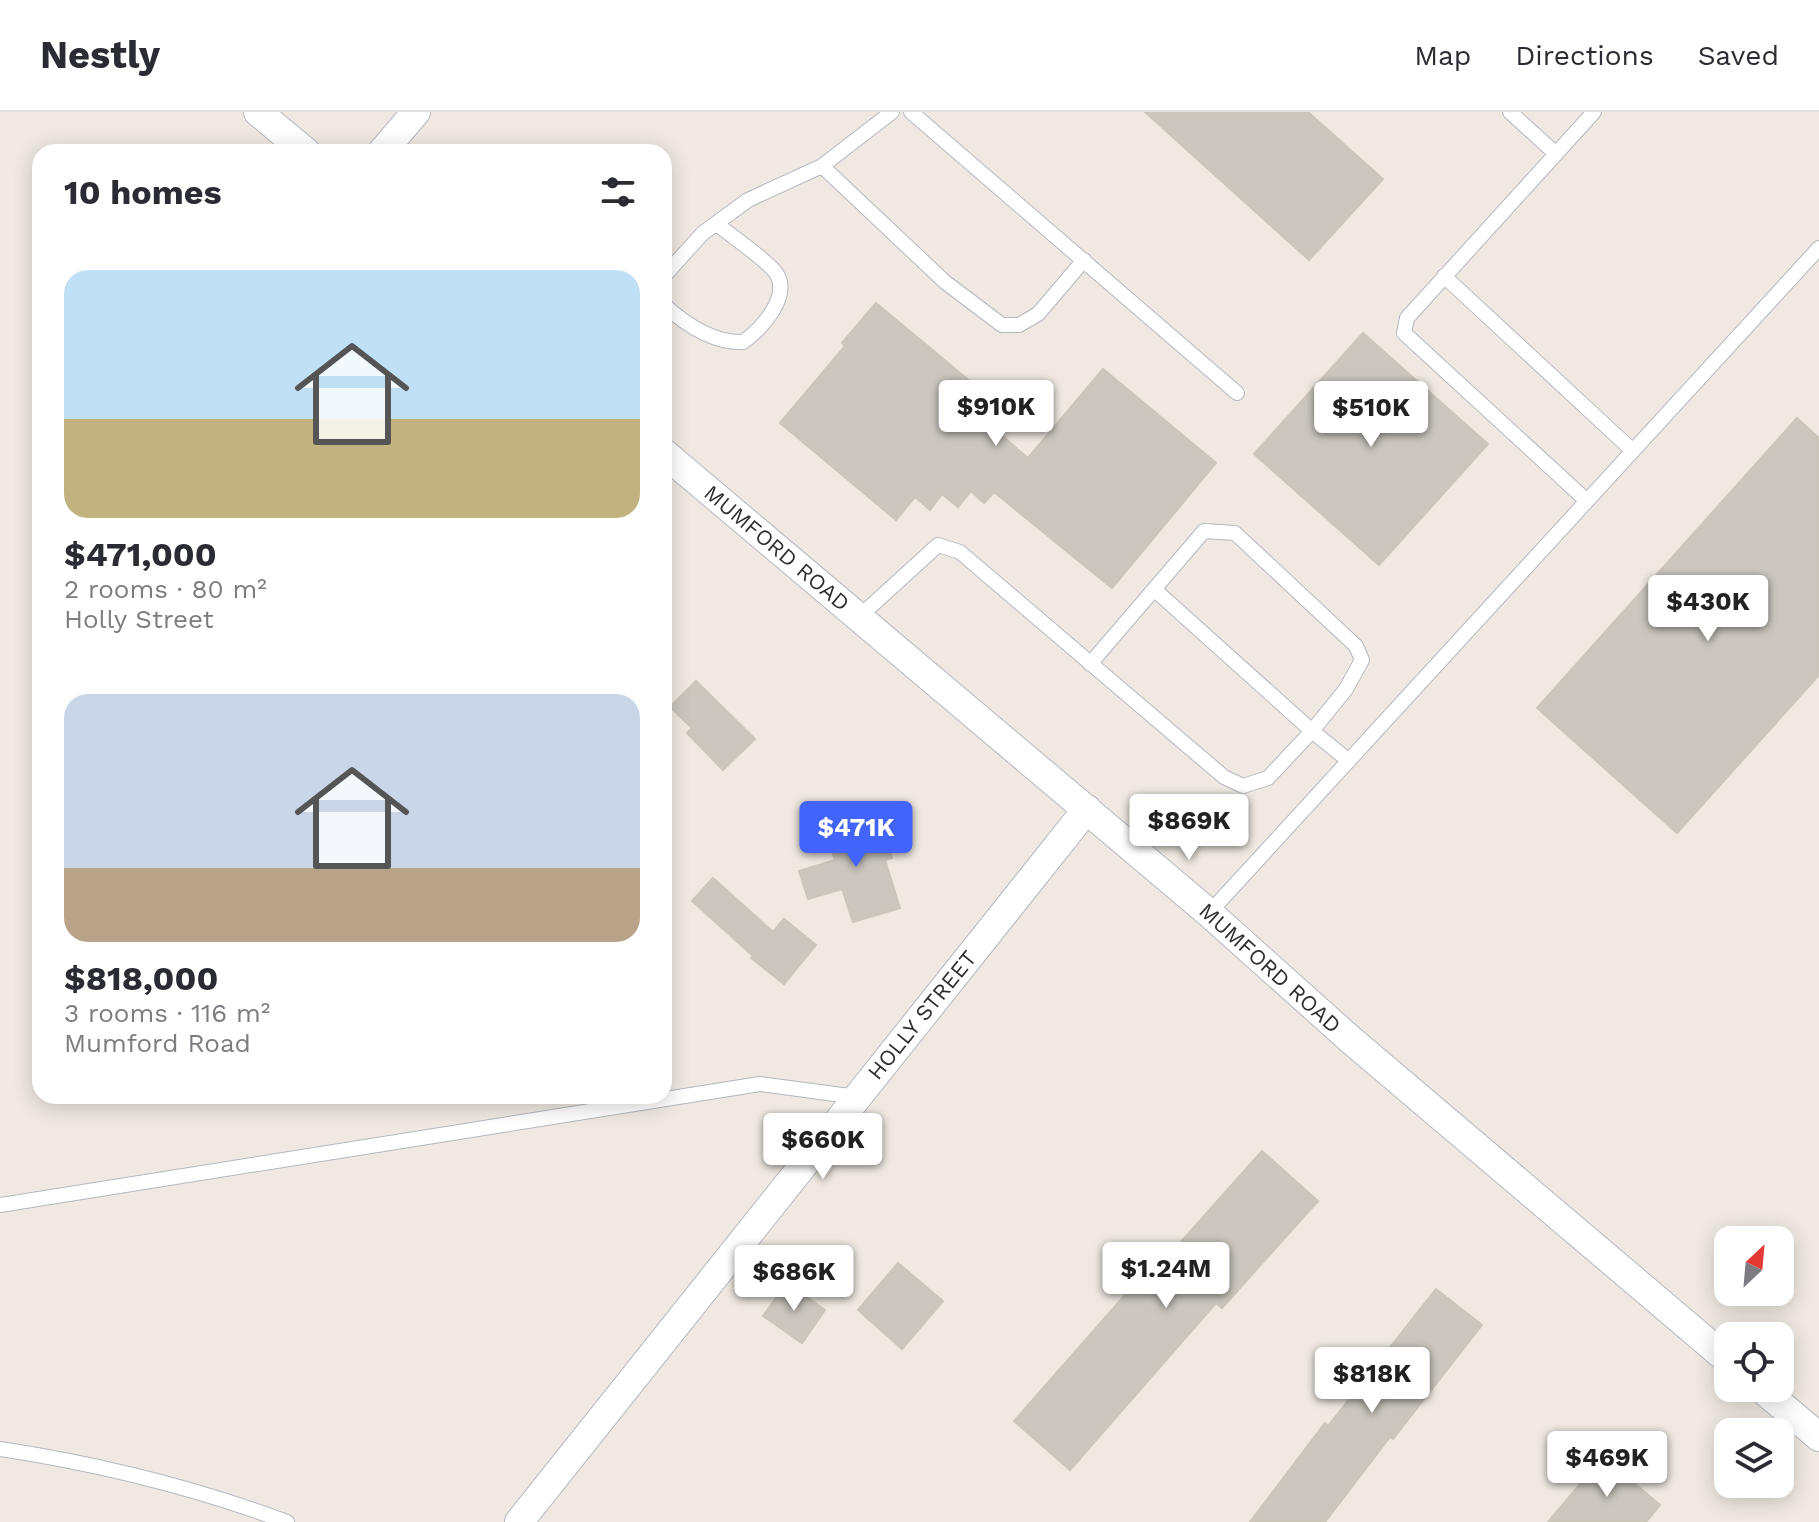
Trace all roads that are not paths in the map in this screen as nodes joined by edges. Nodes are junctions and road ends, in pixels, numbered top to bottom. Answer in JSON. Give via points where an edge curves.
{"nodes":[{"id":1,"x":258,"y":112,"type":"edge"},
{"id":2,"x":416,"y":112,"type":"edge"},
{"id":3,"x":892,"y":112,"type":"edge"},
{"id":4,"x":911,"y":112,"type":"edge"},
{"id":5,"x":1510,"y":112,"type":"edge"},
{"id":6,"x":1594,"y":112,"type":"edge"},
{"id":7,"x":296,"y":144,"type":"edge"},
{"id":8,"x":389,"y":144,"type":"edge"},
{"id":9,"x":1555,"y":153,"type":"junction"},
{"id":10,"x":822,"y":166,"type":"junction"},
{"id":11,"x":717,"y":224,"type":"junction"},
{"id":12,"x":1819,"y":248,"type":"edge"},
{"id":13,"x":1084,"y":260,"type":"junction"},
{"id":14,"x":672,"y":267,"type":"edge"},
{"id":15,"x":1444,"y":276,"type":"junction"},
{"id":16,"x":672,"y":311,"type":"edge"},
{"id":17,"x":1237,"y":393,"type":"dead end"},
{"id":18,"x":1633,"y":451,"type":"junction"},
{"id":19,"x":672,"y":460,"type":"edge"},
{"id":20,"x":1587,"y":501,"type":"junction"},
{"id":21,"x":1155,"y":590,"type":"junction"},
{"id":22,"x":859,"y":617,"type":"junction"},
{"id":23,"x":1090,"y":664,"type":"junction"},
{"id":24,"x":1312,"y":731,"type":"junction"},
{"id":25,"x":1349,"y":761,"type":"junction"},
{"id":26,"x":1087,"y":809,"type":"junction"},
{"id":27,"x":1209,"y":913,"type":"junction"},
{"id":28,"x":857,"y":1097,"type":"junction"},
{"id":29,"x":672,"y":1098,"type":"edge"},
{"id":30,"x":634,"y":1104,"type":"edge"},
{"id":31,"x":0,"y":1205,"type":"edge"},
{"id":32,"x":1714,"y":1348,"type":"edge"},
{"id":33,"x":1778,"y":1402,"type":"edge"},
{"id":34,"x":1819,"y":1437,"type":"edge"},
{"id":35,"x":0,"y":1449,"type":"edge"},
{"id":36,"x":287,"y":1522,"type":"edge"},
{"id":37,"x":519,"y":1522,"type":"edge"}],
"edges":[{"from":1,"to":7,"type":"street"},
{"from":2,"to":8,"type":"street"},
{"from":3,"to":10,"type":"lane"},
{"from":4,"to":13,"type":"lane"},
{"from":5,"to":9,"type":"lane"},
{"from":6,"to":9,"type":"lane"},
{"from":9,"to":15,"type":"lane"},
{"from":10,"to":11,"type":"lane","via":[[748,200]]},
{"from":10,"to":13,"type":"lane","via":[[945,282],[1002,325],[1019,325],[1038,314]]},
{"from":11,"to":14,"type":"lane"},
{"from":11,"to":16,"type":"lane","via":[[777,274],[780,291],[768,318],[743,342],[730,343]]},
{"from":12,"to":18,"type":"lane"},
{"from":13,"to":17,"type":"lane"},
{"from":15,"to":18,"type":"lane"},
{"from":15,"to":20,"type":"lane","via":[[1407,318],[1404,333]]},
{"from":18,"to":20,"type":"lane"},
{"from":19,"to":22,"type":"street","name":"MUMFORD ROAD"},
{"from":20,"to":25,"type":"lane"},
{"from":21,"to":23,"type":"lane"},
{"from":21,"to":24,"type":"lane"},
{"from":21,"to":24,"type":"lane","via":[[1204,531],[1235,533],[1356,646],[1362,660]]},
{"from":22,"to":23,"type":"lane","via":[[938,545],[960,552]]},
{"from":22,"to":26,"type":"street","name":"MUMFORD ROAD"},
{"from":23,"to":24,"type":"lane","via":[[1188,749],[1243,786],[1268,778]]},
{"from":24,"to":25,"type":"lane"},
{"from":25,"to":27,"type":"lane"},
{"from":26,"to":27,"type":"street","name":"MUMFORD ROAD"},
{"from":26,"to":28,"type":"street","name":"HOLLY STREET"},
{"from":27,"to":32,"type":"street","name":"MUMFORD ROAD"},
{"from":28,"to":29,"type":"lane","via":[[760,1084]]},
{"from":28,"to":37,"type":"street","name":"HOLLY STREET"},
{"from":30,"to":31,"type":"lane"},
{"from":33,"to":34,"type":"street"},
{"from":35,"to":36,"type":"lane","via":[[85,1462],[224,1498]]}]}
